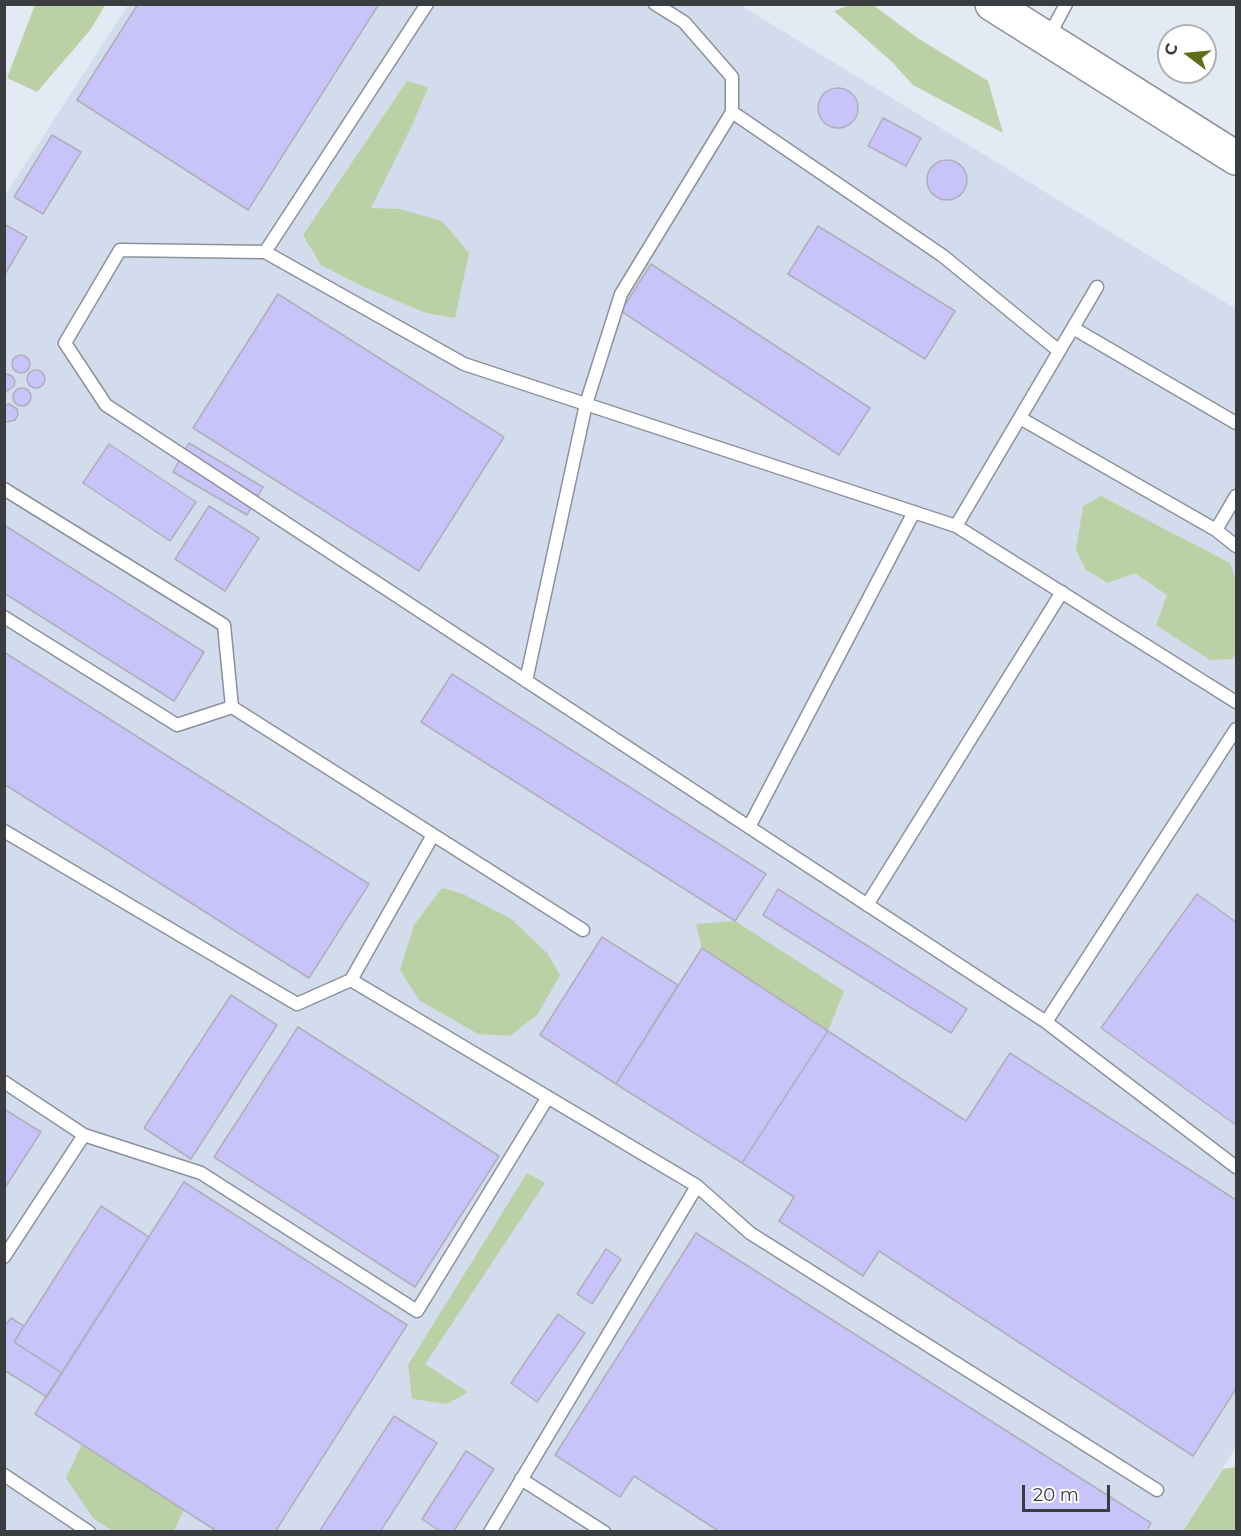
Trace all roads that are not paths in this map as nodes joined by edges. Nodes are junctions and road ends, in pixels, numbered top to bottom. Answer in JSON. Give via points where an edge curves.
{"nodes":[{"id":1,"x":427,"y":4,"type":"edge"},
{"id":2,"x":655,"y":4,"type":"edge"},
{"id":3,"x":992,"y":4,"type":"edge"},
{"id":4,"x":1065,"y":4,"type":"edge"},
{"id":5,"x":1047,"y":39,"type":"junction"},
{"id":6,"x":732,"y":112,"type":"junction"},
{"id":7,"x":1236,"y":158,"type":"edge"},
{"id":8,"x":265,"y":252,"type":"junction"},
{"id":9,"x":1097,"y":287,"type":"dead end"},
{"id":10,"x":1073,"y":328,"type":"junction"},
{"id":11,"x":1059,"y":351,"type":"junction"},
{"id":12,"x":586,"y":404,"type":"junction"},
{"id":13,"x":1020,"y":418,"type":"junction"},
{"id":14,"x":1236,"y":423,"type":"edge"},
{"id":15,"x":4,"y":489,"type":"edge"},
{"id":16,"x":1236,"y":496,"type":"edge"},
{"id":17,"x":914,"y":512,"type":"junction"},
{"id":18,"x":956,"y":526,"type":"junction"},
{"id":19,"x":1216,"y":530,"type":"junction"},
{"id":20,"x":1236,"y":546,"type":"edge"},
{"id":21,"x":1062,"y":592,"type":"junction"},
{"id":22,"x":4,"y":617,"type":"edge"},
{"id":23,"x":526,"y":681,"type":"junction"},
{"id":24,"x":1236,"y":702,"type":"edge"},
{"id":25,"x":232,"y":707,"type":"junction"},
{"id":26,"x":1236,"y":729,"type":"edge"},
{"id":27,"x":749,"y":827,"type":"junction"},
{"id":28,"x":4,"y":831,"type":"edge"},
{"id":29,"x":433,"y":835,"type":"junction"},
{"id":30,"x":867,"y":904,"type":"junction"},
{"id":31,"x":583,"y":930,"type":"dead end"},
{"id":32,"x":351,"y":980,"type":"junction"},
{"id":33,"x":1046,"y":1022,"type":"junction"},
{"id":34,"x":4,"y":1082,"type":"edge"},
{"id":35,"x":548,"y":1097,"type":"junction"},
{"id":36,"x":84,"y":1135,"type":"junction"},
{"id":37,"x":1236,"y":1167,"type":"edge"},
{"id":38,"x":697,"y":1186,"type":"junction"},
{"id":39,"x":4,"y":1257,"type":"edge"},
{"id":40,"x":4,"y":1475,"type":"edge"},
{"id":41,"x":521,"y":1479,"type":"junction"},
{"id":42,"x":1156,"y":1490,"type":"dead end"},
{"id":43,"x":89,"y":1532,"type":"edge"},
{"id":44,"x":490,"y":1532,"type":"edge"},
{"id":45,"x":604,"y":1532,"type":"edge"}],
"edges":[{"from":1,"to":8,"type":"lane"},
{"from":2,"to":6,"type":"lane","via":[[684,22],[732,77]]},
{"from":3,"to":5,"type":"street"},
{"from":4,"to":5,"type":"lane"},
{"from":5,"to":7,"type":"street"},
{"from":6,"to":11,"type":"lane","via":[[943,256]]},
{"from":6,"to":12,"type":"lane","via":[[621,294]]},
{"from":8,"to":12,"type":"lane","via":[[464,364]]},
{"from":8,"to":23,"type":"lane","via":[[120,250],[65,343],[106,405]]},
{"from":9,"to":10,"type":"lane"},
{"from":10,"to":11,"type":"lane"},
{"from":10,"to":14,"type":"lane"},
{"from":11,"to":13,"type":"lane"},
{"from":12,"to":17,"type":"lane"},
{"from":12,"to":23,"type":"lane"},
{"from":13,"to":18,"type":"lane"},
{"from":13,"to":19,"type":"lane"},
{"from":15,"to":25,"type":"lane","via":[[224,625]]},
{"from":16,"to":19,"type":"lane"},
{"from":17,"to":18,"type":"lane"},
{"from":17,"to":27,"type":"lane"},
{"from":18,"to":21,"type":"lane"},
{"from":19,"to":20,"type":"lane"},
{"from":21,"to":24,"type":"lane"},
{"from":21,"to":30,"type":"lane"},
{"from":22,"to":25,"type":"lane","via":[[177,725]]},
{"from":23,"to":27,"type":"lane"},
{"from":25,"to":29,"type":"lane"},
{"from":26,"to":33,"type":"lane"},
{"from":27,"to":30,"type":"lane"},
{"from":28,"to":32,"type":"lane","via":[[297,1004]]},
{"from":29,"to":31,"type":"lane"},
{"from":29,"to":32,"type":"lane"},
{"from":30,"to":33,"type":"lane"},
{"from":32,"to":35,"type":"lane"},
{"from":33,"to":37,"type":"lane"},
{"from":34,"to":36,"type":"lane"},
{"from":35,"to":36,"type":"lane","via":[[417,1311],[201,1173]]},
{"from":35,"to":38,"type":"lane"},
{"from":36,"to":39,"type":"lane"},
{"from":38,"to":41,"type":"lane"},
{"from":38,"to":42,"type":"lane","via":[[750,1233]]},
{"from":40,"to":43,"type":"lane"},
{"from":41,"to":44,"type":"lane"},
{"from":41,"to":45,"type":"lane"}]}
